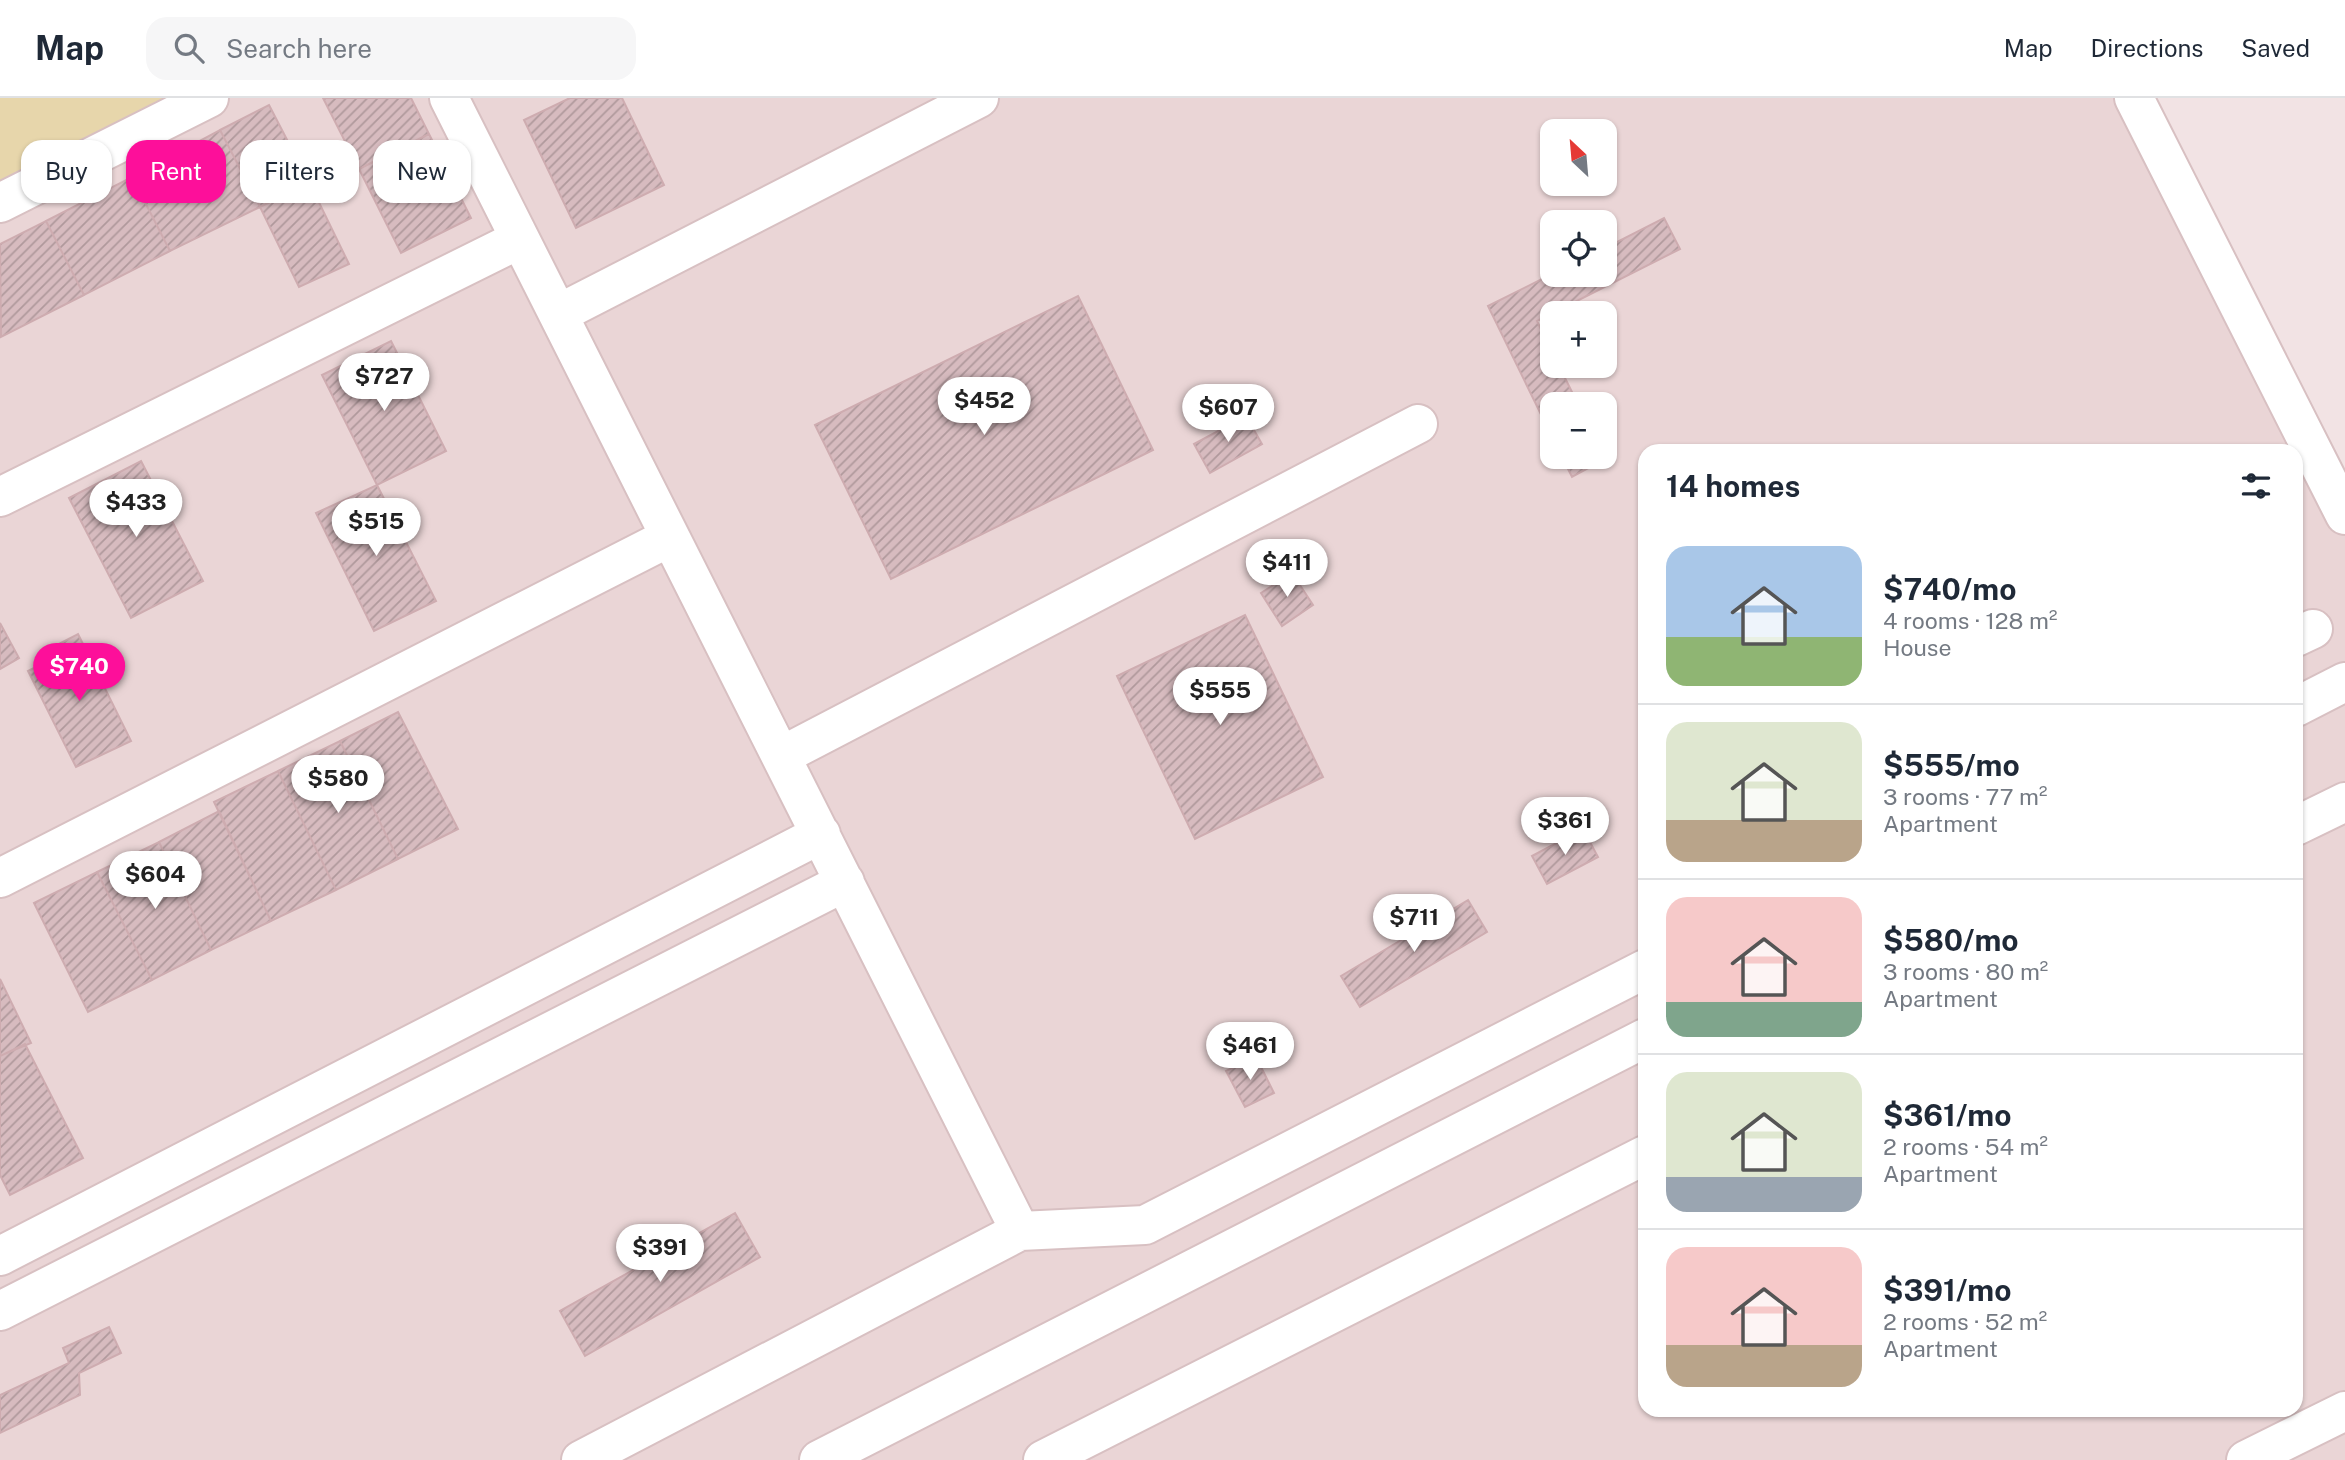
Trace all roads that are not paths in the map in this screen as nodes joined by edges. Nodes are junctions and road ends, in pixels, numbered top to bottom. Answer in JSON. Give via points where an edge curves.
{"nodes":[{"id":1,"x":209,"y":98,"type":"edge"},
{"id":2,"x":449,"y":98,"type":"edge"},
{"id":3,"x":979,"y":98,"type":"edge"},
{"id":4,"x":2134,"y":98,"type":"edge"},
{"id":5,"x":0,"y":203,"type":"edge"},
{"id":6,"x":520,"y":239,"type":"junction"},
{"id":7,"x":558,"y":314,"type":"junction"},
{"id":8,"x":1419,"y":424,"type":"dead end"},
{"id":9,"x":0,"y":497,"type":"edge"},
{"id":10,"x":2345,"y":515,"type":"edge"},
{"id":11,"x":670,"y":537,"type":"junction"},
{"id":12,"x":2345,"y":682,"type":"edge"},
{"id":13,"x":2303,"y":703,"type":"edge"},
{"id":14,"x":781,"y":756,"type":"junction"},
{"id":15,"x":2345,"y":802,"type":"edge"},
{"id":16,"x":2303,"y":823,"type":"edge"},
{"id":17,"x":821,"y":834,"type":"junction"},
{"id":18,"x":0,"y":878,"type":"edge"},
{"id":19,"x":845,"y":882,"type":"junction"},
{"id":20,"x":1638,"y":973,"type":"edge"},
{"id":21,"x":1638,"y":1042,"type":"edge"},
{"id":22,"x":1638,"y":1160,"type":"edge"},
{"id":23,"x":1020,"y":1231,"type":"junction"},
{"id":24,"x":0,"y":1256,"type":"edge"},
{"id":25,"x":0,"y":1311,"type":"edge"},
{"id":26,"x":2345,"y":1411,"type":"edge"},
{"id":27,"x":581,"y":1460,"type":"edge"},
{"id":28,"x":819,"y":1460,"type":"edge"},
{"id":29,"x":1043,"y":1460,"type":"edge"},
{"id":30,"x":2246,"y":1460,"type":"edge"}],
"edges":[{"from":1,"to":5,"type":"street"},
{"from":2,"to":6,"type":"street"},
{"from":3,"to":7,"type":"street"},
{"from":4,"to":10,"type":"street"},
{"from":6,"to":7,"type":"street"},
{"from":6,"to":9,"type":"street"},
{"from":7,"to":11,"type":"street"},
{"from":8,"to":14,"type":"street"},
{"from":11,"to":14,"type":"street"},
{"from":11,"to":18,"type":"street"},
{"from":12,"to":13,"type":"street"},
{"from":14,"to":17,"type":"street"},
{"from":15,"to":16,"type":"street"},
{"from":17,"to":19,"type":"street"},
{"from":17,"to":24,"type":"street"},
{"from":19,"to":23,"type":"street"},
{"from":19,"to":25,"type":"street"},
{"from":20,"to":23,"type":"street","via":[[1145,1224]]},
{"from":21,"to":28,"type":"street"},
{"from":22,"to":29,"type":"street"},
{"from":23,"to":27,"type":"street"},
{"from":26,"to":30,"type":"street"}]}
